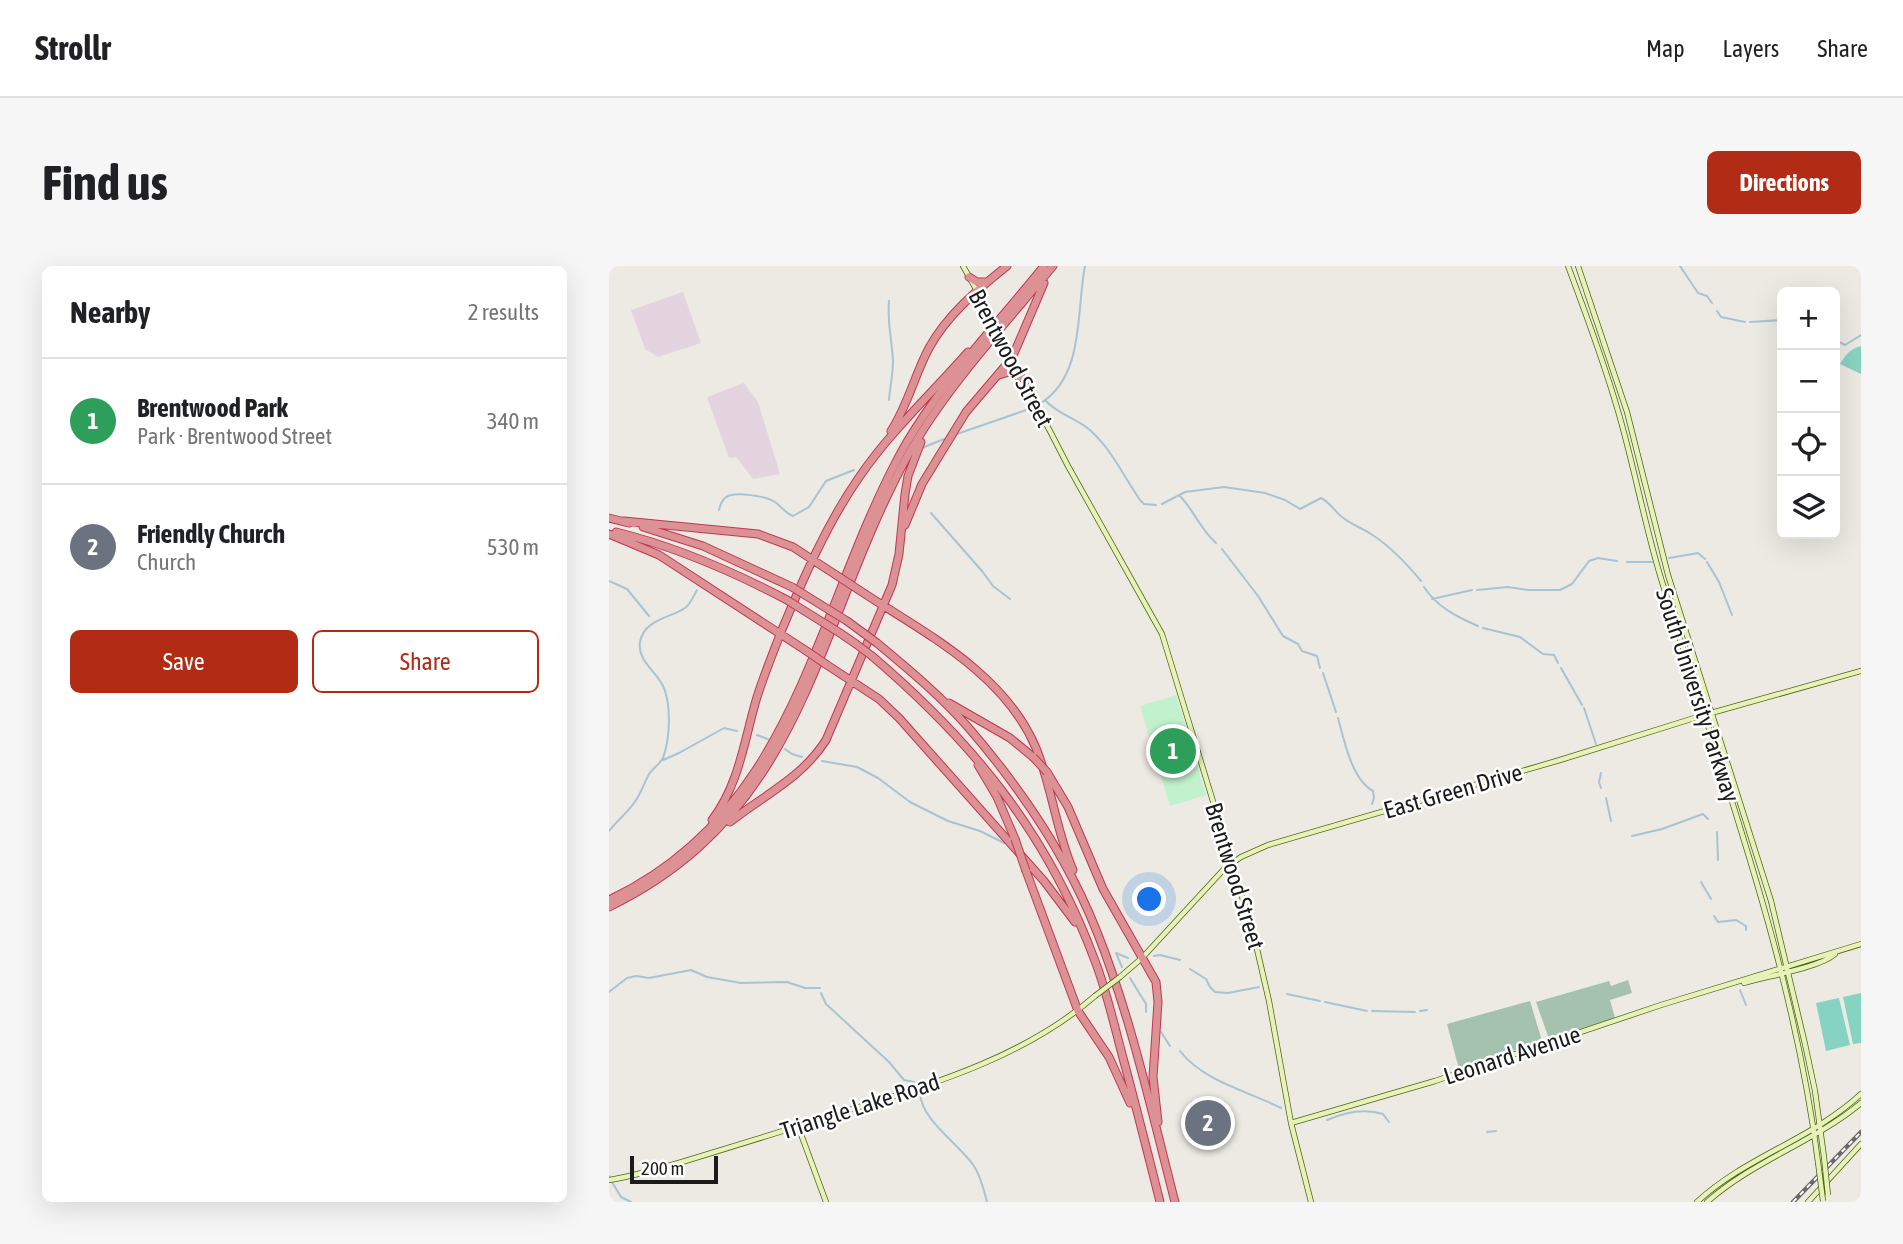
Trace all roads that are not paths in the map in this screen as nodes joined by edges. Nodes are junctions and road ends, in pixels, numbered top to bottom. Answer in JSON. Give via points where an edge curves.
{"nodes":[{"id":1,"x":963,"y":266,"type":"edge"},
{"id":2,"x":1007,"y":266,"type":"edge"},
{"id":3,"x":1044,"y":266,"type":"edge"},
{"id":4,"x":1054,"y":266,"type":"edge"},
{"id":5,"x":1568,"y":266,"type":"edge"},
{"id":6,"x":1578,"y":266,"type":"edge"},
{"id":7,"x":969,"y":277,"type":"junction"},
{"id":8,"x":987,"y":282,"type":"junction"},
{"id":9,"x":976,"y":292,"type":"junction"},
{"id":10,"x":1000,"y":319,"type":"junction"},
{"id":11,"x":1012,"y":358,"type":"junction"},
{"id":12,"x":998,"y":376,"type":"junction"},
{"id":13,"x":1022,"y":378,"type":"junction"},
{"id":14,"x":938,"y":410,"type":"junction"},
{"id":15,"x":876,"y":455,"type":"junction"},
{"id":16,"x":609,"y":518,"type":"edge"},
{"id":17,"x":624,"y":521,"type":"junction"},
{"id":18,"x":609,"y":532,"type":"edge"},
{"id":19,"x":900,"y":550,"type":"junction"},
{"id":20,"x":813,"y":559,"type":"junction"},
{"id":21,"x":883,"y":607,"type":"junction"},
{"id":22,"x":781,"y":633,"type":"junction"},
{"id":23,"x":1861,"y":671,"type":"edge"},
{"id":24,"x":851,"y":681,"type":"junction"},
{"id":25,"x":923,"y":682,"type":"junction"},
{"id":26,"x":1712,"y":713,"type":"junction"},
{"id":27,"x":1704,"y":715,"type":"junction"},
{"id":28,"x":946,"y":723,"type":"junction"},
{"id":29,"x":698,"y":839,"type":"junction"},
{"id":30,"x":707,"y":840,"type":"junction"},
{"id":31,"x":1232,"y":863,"type":"junction"},
{"id":32,"x":609,"y":900,"type":"edge"},
{"id":33,"x":609,"y":907,"type":"edge"},
{"id":34,"x":1096,"y":929,"type":"junction"},
{"id":35,"x":1861,"y":944,"type":"edge"},
{"id":36,"x":1142,"y":958,"type":"junction"},
{"id":37,"x":1096,"y":963,"type":"junction"},
{"id":38,"x":1787,"y":969,"type":"junction"},
{"id":39,"x":1781,"y":970,"type":"junction"},
{"id":40,"x":1095,"y":996,"type":"joint"},
{"id":41,"x":1078,"y":1011,"type":"junction"},
{"id":42,"x":1861,"y":1094,"type":"edge"},
{"id":43,"x":1861,"y":1103,"type":"edge"},
{"id":44,"x":1291,"y":1123,"type":"junction"},
{"id":45,"x":1817,"y":1125,"type":"junction"},
{"id":46,"x":799,"y":1126,"type":"junction"},
{"id":47,"x":1818,"y":1134,"type":"junction"},
{"id":48,"x":1861,"y":1144,"type":"edge"},
{"id":49,"x":1147,"y":1149,"type":"junction"},
{"id":50,"x":1165,"y":1164,"type":"junction"},
{"id":51,"x":609,"y":1180,"type":"edge"},
{"id":52,"x":826,"y":1202,"type":"edge"},
{"id":53,"x":1160,"y":1202,"type":"edge"},
{"id":54,"x":1175,"y":1202,"type":"edge"},
{"id":55,"x":1311,"y":1202,"type":"edge"},
{"id":56,"x":1697,"y":1202,"type":"edge"},
{"id":57,"x":1707,"y":1202,"type":"edge"},
{"id":58,"x":1808,"y":1202,"type":"edge"},
{"id":59,"x":1825,"y":1202,"type":"edge"}],
"edges":[{"from":1,"to":7,"type":"main road","name":"Brentwood Street"},
{"from":2,"to":8,"type":"highway"},
{"from":3,"to":10,"type":"highway"},
{"from":4,"to":11,"type":"highway"},
{"from":4,"to":14,"type":"highway"},
{"from":5,"to":27,"type":"main road","name":"South University Parkway","via":[[1619,412],[1657,568]]},
{"from":6,"to":26,"type":"main road","name":"South University Parkway","via":[[1627,412],[1658,540]]},
{"from":7,"to":8,"type":"highway"},
{"from":7,"to":9,"type":"main road","name":"Brentwood Street"},
{"from":8,"to":9,"type":"highway"},
{"from":9,"to":11,"type":"main road","name":"Brentwood Street","bridge":true},
{"from":9,"to":15,"type":"highway","via":[[930,346],[900,416]]},
{"from":10,"to":15,"type":"highway"},
{"from":10,"to":29,"type":"highway","via":[[910,436],[881,493],[781,730],[740,794]]},
{"from":11,"to":12,"type":"highway"},
{"from":11,"to":13,"type":"main road","name":"Brentwood Street"},
{"from":12,"to":13,"type":"highway","via":[[1009,372]]},
{"from":12,"to":19,"type":"highway","via":[[966,412],[922,484]]},
{"from":13,"to":31,"type":"main road","name":"Brentwood Street","via":[[1159,628]]},
{"from":14,"to":19,"type":"highway","via":[[908,476]]},
{"from":14,"to":30,"type":"highway","via":[[894,482],[788,732],[747,797]]},
{"from":15,"to":20,"type":"highway"},
{"from":16,"to":17,"type":"highway"},
{"from":17,"to":20,"type":"highway","via":[[758,534]]},
{"from":17,"to":25,"type":"highway","bridge":true,"via":[[703,546],[792,587],[847,621]]},
{"from":18,"to":22,"type":"highway","via":[[659,555]]},
{"from":18,"to":28,"type":"highway","bridge":true,"via":[[707,561],[787,600],[872,656]]},
{"from":19,"to":21,"type":"highway"},
{"from":20,"to":21,"type":"highway","bridge":true},
{"from":20,"to":22,"type":"highway"},
{"from":21,"to":24,"type":"highway"},
{"from":21,"to":34,"type":"highway","via":[[977,670],[1019,715],[1040,759],[1064,848]]},
{"from":22,"to":24,"type":"highway","bridge":true},
{"from":22,"to":29,"type":"highway","via":[[728,796]]},
{"from":23,"to":26,"type":"main road","name":"East Green Drive"},
{"from":24,"to":30,"type":"highway","via":[[817,756]]},
{"from":24,"to":37,"type":"highway","via":[[899,718],[1049,887],[1076,923]]},
{"from":25,"to":34,"type":"highway","via":[[966,724],[1021,794],[1068,870]]},
{"from":25,"to":36,"type":"highway","bridge":true,"via":[[953,706],[1010,738],[1047,772]]},
{"from":26,"to":27,"type":"main road","name":"East Green Drive"},
{"from":26,"to":38,"type":"main road","name":"South University Parkway","via":[[1758,855]]},
{"from":27,"to":31,"type":"main road","name":"East Green Drive","via":[[1273,843]]},
{"from":27,"to":39,"type":"main road","name":"South University Parkway"},
{"from":28,"to":37,"type":"highway","via":[[995,780],[1038,842]]},
{"from":28,"to":41,"type":"highway","bridge":true,"via":[[991,784]]},
{"from":29,"to":32,"type":"highway","via":[[666,866]]},
{"from":30,"to":33,"type":"highway","via":[[664,876]]},
{"from":31,"to":36,"type":"main road","name":"East Green Drive"},
{"from":31,"to":44,"type":"main road","name":"Brentwood Street","via":[[1261,961]]},
{"from":34,"to":50,"type":"highway"},
{"from":35,"to":38,"type":"main road","name":"Leonard Avenue"},
{"from":36,"to":40,"type":"main road","name":"East Green Drive","bridge":true},
{"from":36,"to":50,"type":"highway","via":[[1157,987],[1153,1077]]},
{"from":37,"to":49,"type":"highway"},
{"from":38,"to":39,"type":"main road","name":"Leonard Avenue"},
{"from":38,"to":45,"type":"main road","name":"South University Parkway","via":[[1805,1044]]},
{"from":39,"to":44,"type":"main road","name":"Leonard Avenue"},
{"from":39,"to":45,"type":"main road","name":"South University Parkway"},
{"from":40,"to":41,"type":"main road","name":"Triangle Lake Road"},
{"from":41,"to":46,"type":"main road","name":"Triangle Lake Road","via":[[1039,1038],[986,1063]]},
{"from":41,"to":49,"type":"highway","via":[[1120,1077]]},
{"from":42,"to":45,"type":"main road"},
{"from":43,"to":47,"type":"main road"},
{"from":44,"to":55,"type":"main road","name":"Brentwood Street"},
{"from":45,"to":47,"type":"main road"},
{"from":45,"to":56,"type":"main road"},
{"from":46,"to":51,"type":"main road","name":"Triangle Lake Road"},
{"from":46,"to":52,"type":"main road"},
{"from":47,"to":57,"type":"main road"},
{"from":47,"to":59,"type":"main road","bridge":true},
{"from":47,"to":59,"type":"main road","bridge":true,"via":[[1828,1195]]},
{"from":48,"to":58,"type":"main road"},
{"from":49,"to":53,"type":"highway"},
{"from":50,"to":54,"type":"highway"}]}
